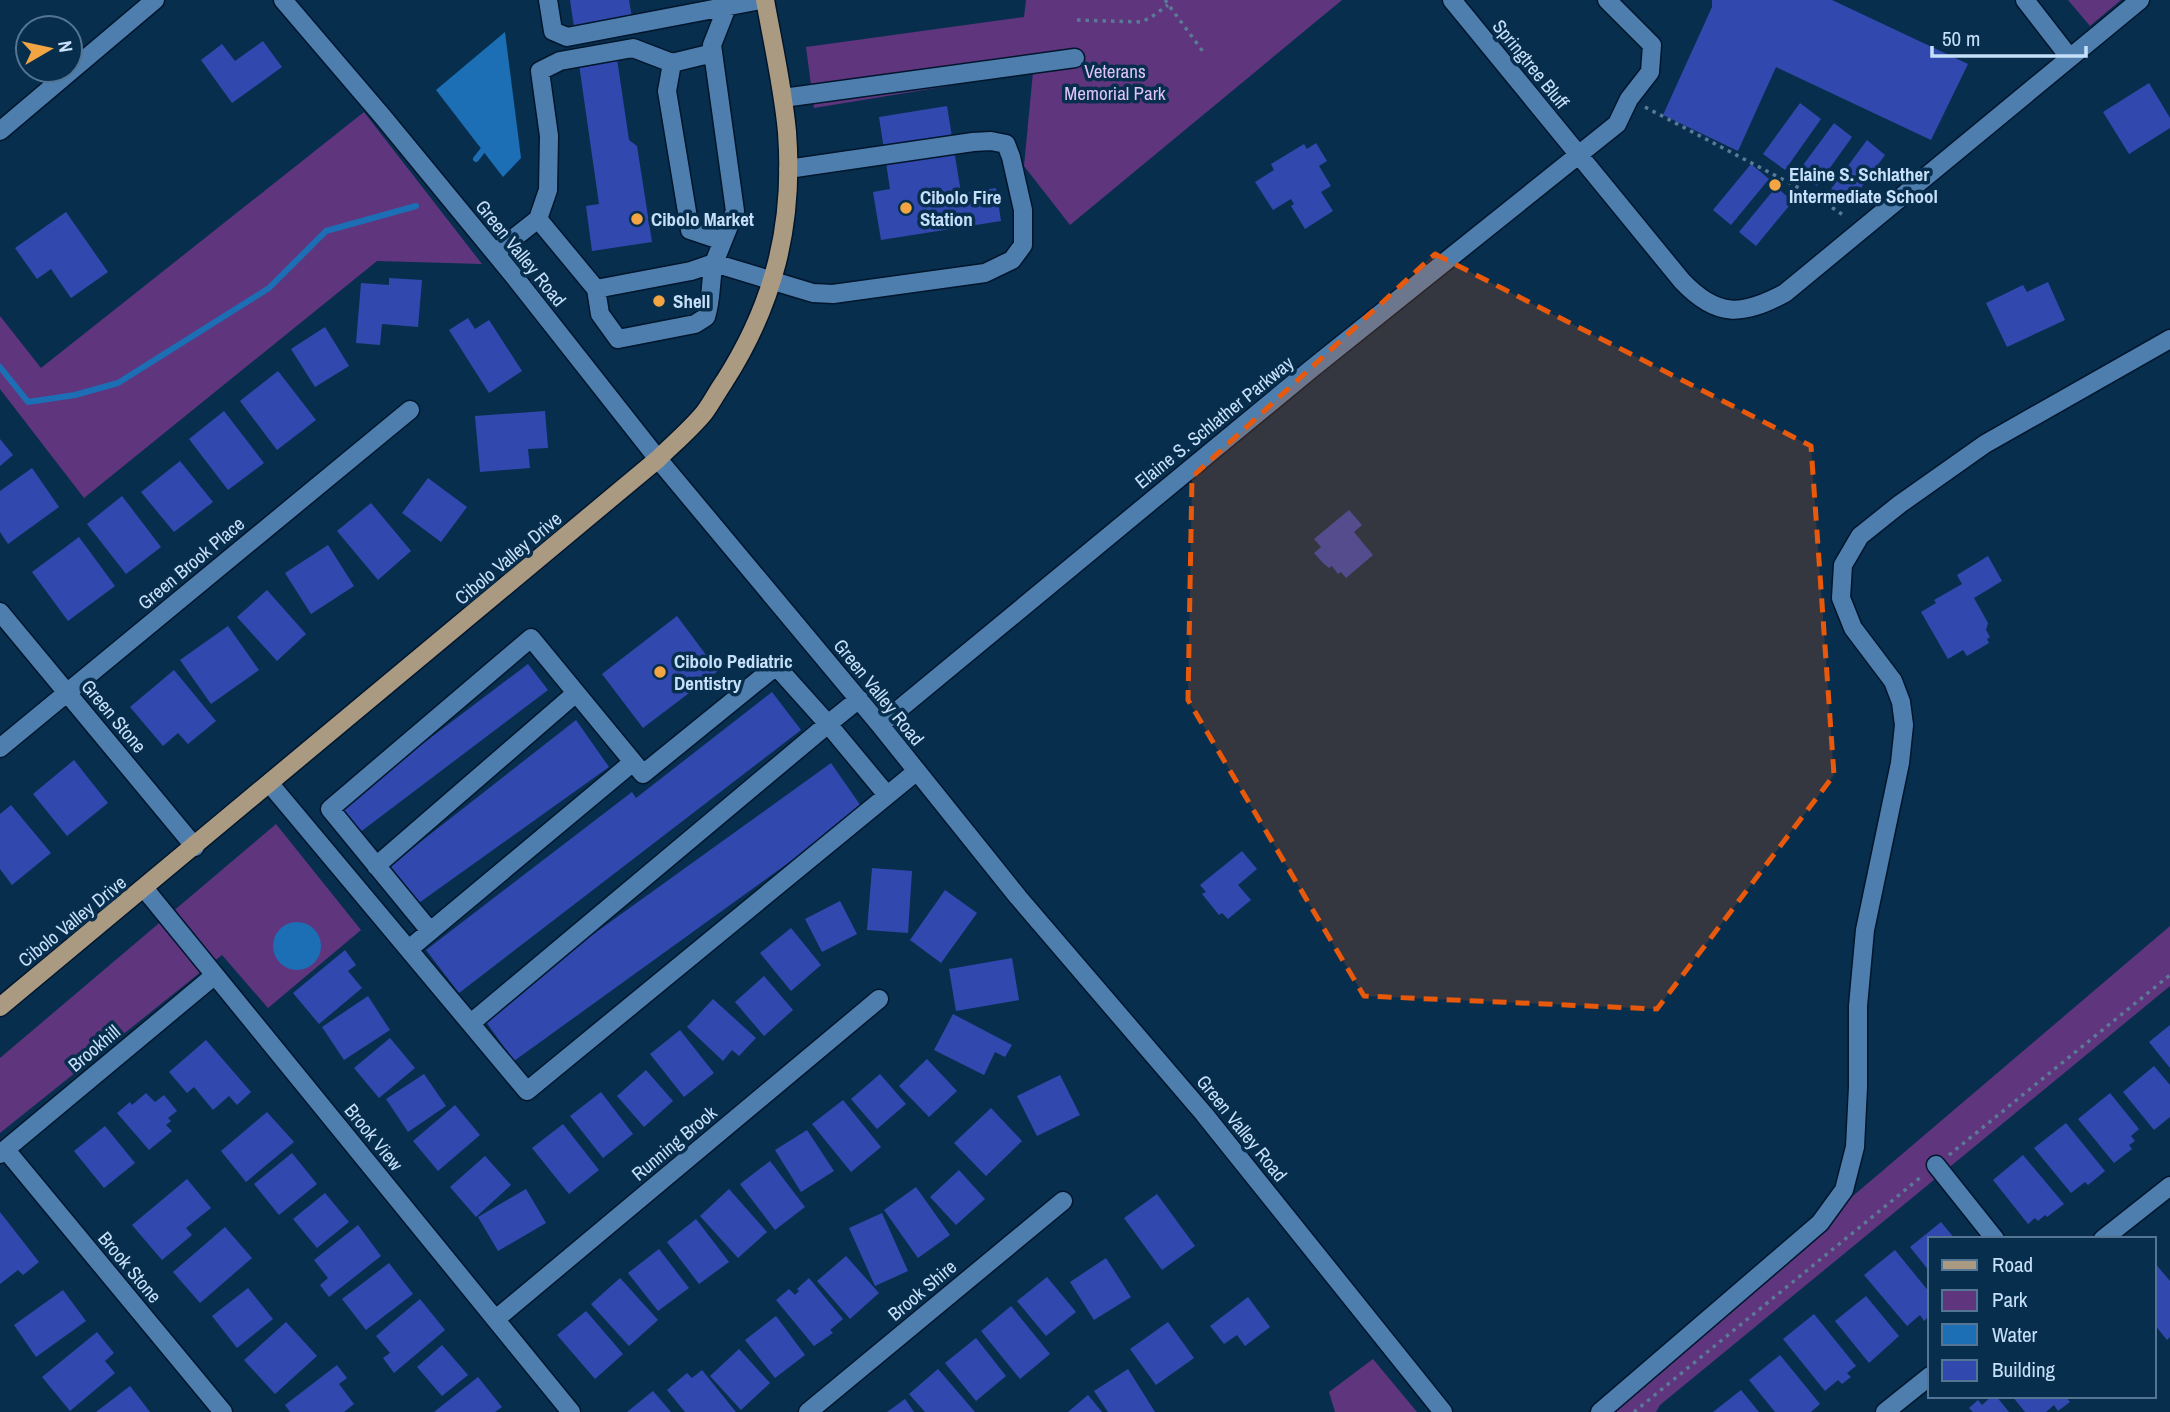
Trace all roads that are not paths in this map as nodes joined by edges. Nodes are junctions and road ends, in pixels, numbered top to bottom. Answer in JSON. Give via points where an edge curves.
{"nodes":[{"id":1,"x":155,"y":0,"type":"edge"},
{"id":2,"x":283,"y":0,"type":"edge"},
{"id":3,"x":548,"y":0,"type":"edge"},
{"id":4,"x":763,"y":0,"type":"edge"},
{"id":5,"x":1452,"y":0,"type":"edge"},
{"id":6,"x":1607,"y":0,"type":"edge"},
{"id":7,"x":2025,"y":0,"type":"edge"},
{"id":8,"x":2140,"y":0,"type":"edge"},
{"id":9,"x":727,"y":7,"type":"junction"},
{"id":10,"x":681,"y":8,"type":"edge"},
{"id":11,"x":713,"y":53,"type":"junction"},
{"id":12,"x":1075,"y":58,"type":"dead end"},
{"id":13,"x":2070,"y":58,"type":"junction"},
{"id":14,"x":672,"y":63,"type":"junction"},
{"id":15,"x":783,"y":98,"type":"junction"},
{"id":16,"x":0,"y":131,"type":"edge"},
{"id":17,"x":1578,"y":155,"type":"junction"},
{"id":18,"x":788,"y":169,"type":"junction"},
{"id":19,"x":538,"y":219,"type":"junction"},
{"id":20,"x":723,"y":241,"type":"junction"},
{"id":21,"x":495,"y":253,"type":"junction"},
{"id":22,"x":714,"y":263,"type":"junction"},
{"id":23,"x":772,"y":280,"type":"junction"},
{"id":24,"x":596,"y":289,"type":"junction"},
{"id":25,"x":2170,"y":339,"type":"edge"},
{"id":26,"x":410,"y":410,"type":"dead end"},
{"id":27,"x":658,"y":459,"type":"junction"},
{"id":28,"x":0,"y":612,"type":"edge"},
{"id":29,"x":67,"y":692,"type":"junction"},
{"id":30,"x":576,"y":693,"type":"junction"},
{"id":31,"x":859,"y":699,"type":"junction"},
{"id":32,"x":828,"y":724,"type":"junction"},
{"id":33,"x":880,"y":725,"type":"junction"},
{"id":34,"x":0,"y":748,"type":"edge"},
{"id":35,"x":633,"y":762,"type":"junction"},
{"id":36,"x":916,"y":771,"type":"junction"},
{"id":37,"x":270,"y":784,"type":"junction"},
{"id":38,"x":887,"y":795,"type":"junction"},
{"id":39,"x":195,"y":847,"type":"junction"},
{"id":40,"x":376,"y":866,"type":"junction"},
{"id":41,"x":144,"y":888,"type":"junction"},
{"id":42,"x":430,"y":931,"type":"junction"},
{"id":43,"x":408,"y":949,"type":"junction"},
{"id":44,"x":215,"y":975,"type":"junction"},
{"id":45,"x":879,"y":999,"type":"dead end"},
{"id":46,"x":0,"y":1007,"type":"edge"},
{"id":47,"x":471,"y":1023,"type":"junction"},
{"id":48,"x":3,"y":1152,"type":"edge"},
{"id":49,"x":1936,"y":1165,"type":"road end"},
{"id":50,"x":2170,"y":1186,"type":"edge"},
{"id":51,"x":1063,"y":1201,"type":"dead end"},
{"id":52,"x":1993,"y":1237,"type":"edge"},
{"id":53,"x":2106,"y":1237,"type":"edge"},
{"id":54,"x":496,"y":1319,"type":"junction"},
{"id":55,"x":1928,"y":1378,"type":"edge"},
{"id":56,"x":223,"y":1412,"type":"edge"},
{"id":57,"x":571,"y":1412,"type":"edge"},
{"id":58,"x":808,"y":1412,"type":"edge"},
{"id":59,"x":1443,"y":1412,"type":"edge"},
{"id":60,"x":1600,"y":1412,"type":"edge"},
{"id":61,"x":1885,"y":1412,"type":"edge"}],
"edges":[{"from":1,"to":16,"type":"street"},
{"from":2,"to":21,"type":"street","name":"Green Valley Road"},
{"from":3,"to":10,"type":"street","via":[[553,31],[567,37]]},
{"from":4,"to":9,"type":"street"},
{"from":4,"to":15,"type":"main road","name":"Cibolo Valley Drive"},
{"from":5,"to":17,"type":"street","name":"Springtree Bluff"},
{"from":6,"to":17,"type":"street","name":"Elaine S. Schlather Parkway","via":[[1652,45],[1650,72],[1617,124]]},
{"from":7,"to":13,"type":"street"},
{"from":8,"to":13,"type":"street","name":"Springtree Bluff"},
{"from":9,"to":10,"type":"street"},
{"from":9,"to":11,"type":"street"},
{"from":11,"to":14,"type":"street"},
{"from":11,"to":20,"type":"street","via":[[735,211]]},
{"from":12,"to":15,"type":"street"},
{"from":13,"to":17,"type":"street","name":"Springtree Bluff","via":[[1785,293],[1741,310],[1699,298]]},
{"from":14,"to":19,"type":"street","via":[[632,48],[560,61],[540,71],[548,136],[548,190]]},
{"from":14,"to":20,"type":"street","via":[[667,91],[690,230]]},
{"from":15,"to":18,"type":"main road","name":"Cibolo Valley Drive"},
{"from":17,"to":33,"type":"street","name":"Elaine S. Schlather Parkway"},
{"from":18,"to":23,"type":"main road","name":"Cibolo Valley Drive","via":[[785,216]]},
{"from":18,"to":23,"type":"street","via":[[973,142],[1006,144],[1023,210],[1023,245],[1012,260],[985,273],[833,294]]},
{"from":19,"to":21,"type":"street"},
{"from":19,"to":24,"type":"street"},
{"from":20,"to":22,"type":"street"},
{"from":21,"to":27,"type":"street","name":"Green Valley Road"},
{"from":22,"to":23,"type":"street"},
{"from":22,"to":24,"type":"street"},
{"from":22,"to":24,"type":"street","via":[[706,317],[695,324],[618,339],[600,314]]},
{"from":23,"to":27,"type":"main road","name":"Cibolo Valley Drive","via":[[764,309],[736,363],[704,413]]},
{"from":25,"to":60,"type":"street","via":[[1985,444],[1860,537],[1843,565],[1841,597],[1853,628],[1893,681],[1903,725],[1900,763],[1865,930],[1855,1147],[1844,1190],[1820,1223]]},
{"from":26,"to":29,"type":"street","name":"Green Brook Place"},
{"from":27,"to":31,"type":"street","name":"Green Valley Road"},
{"from":27,"to":37,"type":"main road","name":"Cibolo Valley Drive"},
{"from":28,"to":29,"type":"street","name":"Green Stone"},
{"from":29,"to":34,"type":"street","name":"Green Brook Place"},
{"from":29,"to":39,"type":"street","name":"Green Stone"},
{"from":30,"to":35,"type":"street"},
{"from":30,"to":40,"type":"street"},
{"from":30,"to":40,"type":"street","via":[[531,638],[330,808]]},
{"from":31,"to":32,"type":"street"},
{"from":31,"to":33,"type":"street","name":"Green Valley Road"},
{"from":32,"to":35,"type":"street","via":[[776,666],[643,774]]},
{"from":32,"to":38,"type":"street"},
{"from":32,"to":47,"type":"street"},
{"from":33,"to":36,"type":"street","name":"Green Valley Road"},
{"from":35,"to":42,"type":"street"},
{"from":36,"to":38,"type":"street"},
{"from":36,"to":59,"type":"street","name":"Green Valley Road","via":[[1204,1114]]},
{"from":37,"to":39,"type":"main road","name":"Cibolo Valley Drive"},
{"from":37,"to":43,"type":"street"},
{"from":38,"to":47,"type":"street","via":[[527,1091]]},
{"from":39,"to":41,"type":"main road","name":"Cibolo Valley Drive"},
{"from":40,"to":42,"type":"street"},
{"from":41,"to":44,"type":"street","name":"Brook View"},
{"from":41,"to":46,"type":"main road","name":"Cibolo Valley Drive"},
{"from":42,"to":43,"type":"street"},
{"from":43,"to":47,"type":"street"},
{"from":44,"to":48,"type":"street","name":"Brookhill"},
{"from":44,"to":54,"type":"street","name":"Brook View"},
{"from":45,"to":54,"type":"street","name":"Running Brook"},
{"from":48,"to":56,"type":"street","name":"Brook Stone"},
{"from":49,"to":52,"type":"street"},
{"from":50,"to":53,"type":"street"},
{"from":51,"to":58,"type":"street","name":"Brook Shire"},
{"from":54,"to":57,"type":"street","name":"Brook View"},
{"from":55,"to":61,"type":"street"}]}
